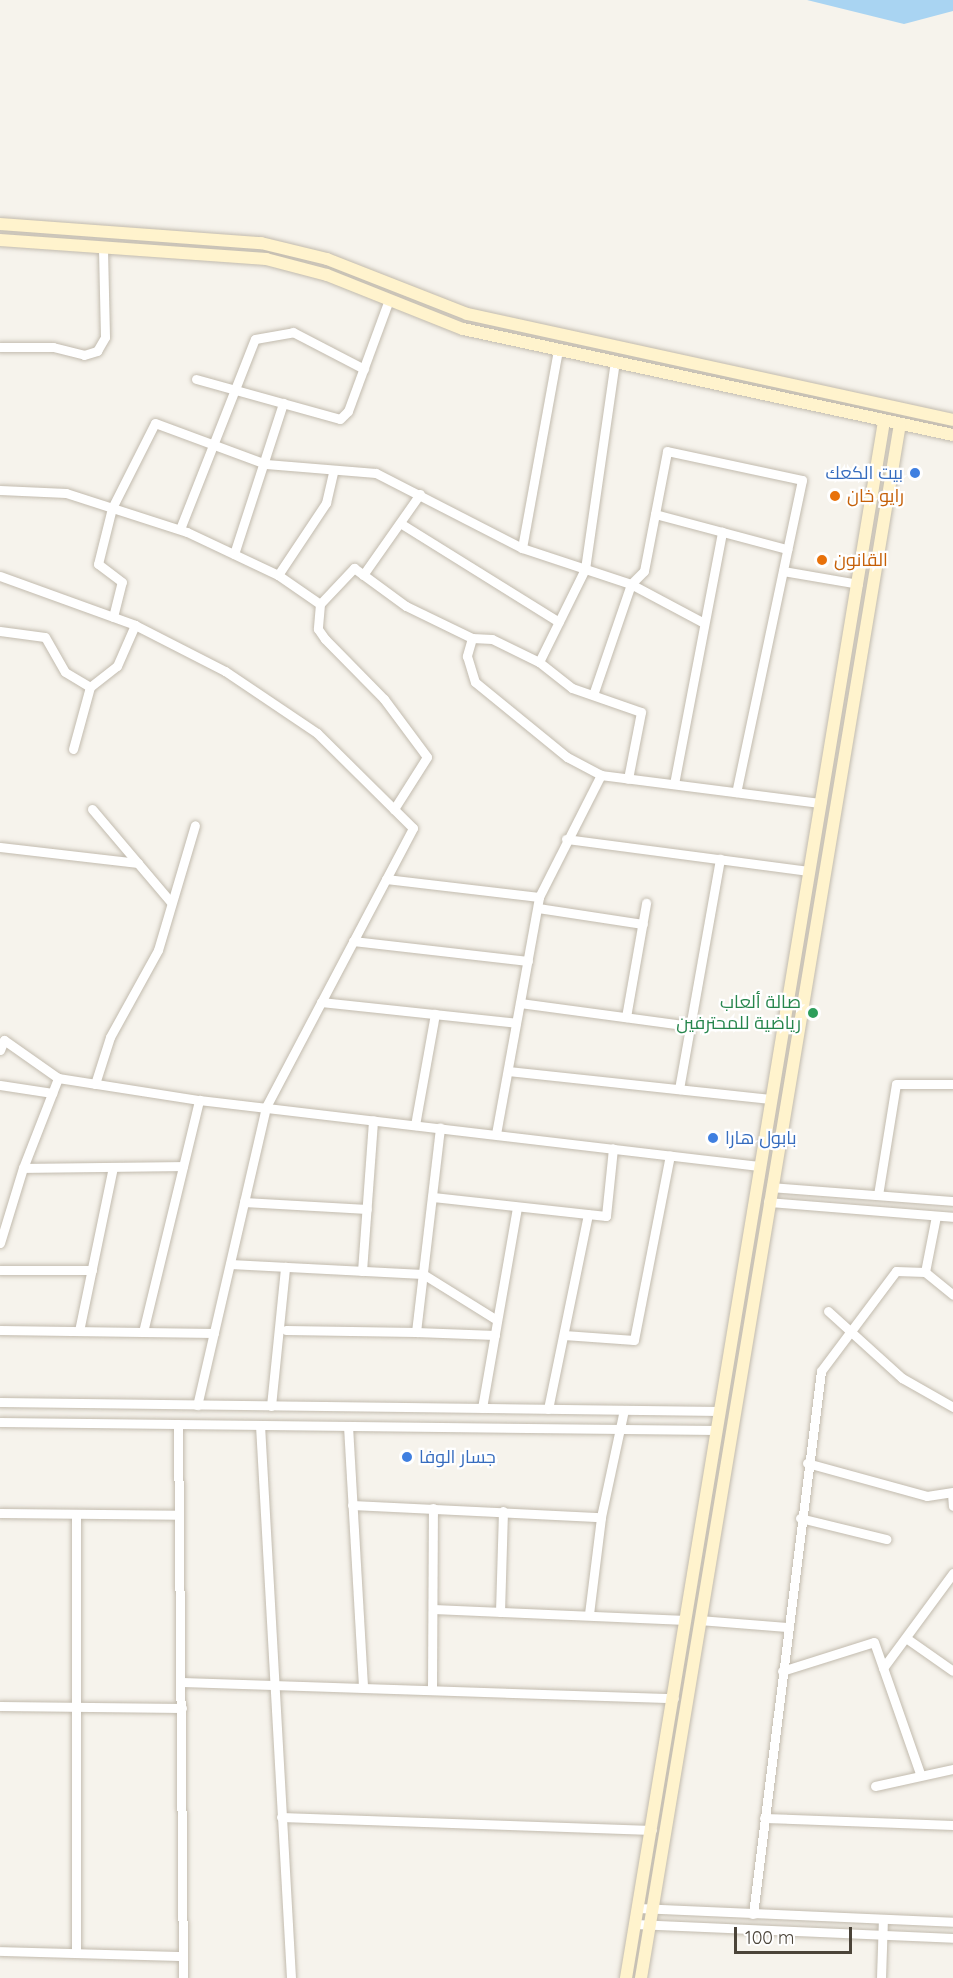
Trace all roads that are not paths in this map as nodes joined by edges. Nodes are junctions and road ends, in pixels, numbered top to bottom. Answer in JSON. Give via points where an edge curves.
{"nodes":[{"id":1,"x":0,"y":224,"type":"edge"},
{"id":2,"x":0,"y":240,"type":"edge"},
{"id":3,"x":103,"y":246,"type":"junction"},
{"id":4,"x":388,"y":302,"type":"junction"},
{"id":5,"x":0,"y":347,"type":"edge"},
{"id":6,"x":558,"y":350,"type":"junction"},
{"id":7,"x":615,"y":362,"type":"junction"},
{"id":8,"x":364,"y":369,"type":"junction"},
{"id":9,"x":196,"y":379,"type":"dead end"},
{"id":10,"x":234,"y":388,"type":"junction"},
{"id":11,"x":283,"y":403,"type":"junction"},
{"id":12,"x":953,"y":420,"type":"edge"},
{"id":13,"x":884,"y":421,"type":"junction"},
{"id":14,"x":900,"y":424,"type":"junction"},
{"id":15,"x":953,"y":435,"type":"edge"},
{"id":16,"x":211,"y":444,"type":"junction"},
{"id":17,"x":266,"y":464,"type":"junction"},
{"id":18,"x":333,"y":472,"type":"junction"},
{"id":19,"x":0,"y":490,"type":"edge"},
{"id":20,"x":420,"y":494,"type":"junction"},
{"id":21,"x":112,"y":508,"type":"junction"},
{"id":22,"x":655,"y":514,"type":"junction"},
{"id":23,"x":400,"y":522,"type":"junction"},
{"id":24,"x":180,"y":529,"type":"junction"},
{"id":25,"x":722,"y":532,"type":"junction"},
{"id":26,"x":522,"y":548,"type":"junction"},
{"id":27,"x":787,"y":549,"type":"junction"},
{"id":28,"x":234,"y":554,"type":"junction"},
{"id":29,"x":585,"y":569,"type":"junction"},
{"id":30,"x":783,"y":571,"type":"junction"},
{"id":31,"x":278,"y":575,"type":"junction"},
{"id":32,"x":363,"y":575,"type":"junction"},
{"id":33,"x":0,"y":576,"type":"edge"},
{"id":34,"x":631,"y":584,"type":"junction"},
{"id":35,"x":858,"y":584,"type":"junction"},
{"id":36,"x":320,"y":604,"type":"junction"},
{"id":37,"x":113,"y":617,"type":"junction"},
{"id":38,"x":559,"y":622,"type":"junction"},
{"id":39,"x":704,"y":623,"type":"junction"},
{"id":40,"x":135,"y":625,"type":"junction"},
{"id":41,"x":0,"y":631,"type":"edge"},
{"id":42,"x":472,"y":639,"type":"junction"},
{"id":43,"x":539,"y":662,"type":"junction"},
{"id":44,"x":90,"y":687,"type":"junction"},
{"id":45,"x":593,"y":695,"type":"junction"},
{"id":46,"x":73,"y":749,"type":"dead end"},
{"id":47,"x":601,"y":775,"type":"junction"},
{"id":48,"x":628,"y":779,"type":"junction"},
{"id":49,"x":674,"y":784,"type":"junction"},
{"id":50,"x":736,"y":792,"type":"junction"},
{"id":51,"x":821,"y":803,"type":"junction"},
{"id":52,"x":92,"y":808,"type":"dead end"},
{"id":53,"x":394,"y":809,"type":"junction"},
{"id":54,"x":195,"y":825,"type":"dead end"},
{"id":55,"x":566,"y":839,"type":"junction"},
{"id":56,"x":0,"y":847,"type":"edge"},
{"id":57,"x":720,"y":859,"type":"junction"},
{"id":58,"x":138,"y":863,"type":"junction"},
{"id":59,"x":810,"y":871,"type":"junction"},
{"id":60,"x":386,"y":879,"type":"junction"},
{"id":61,"x":540,"y":897,"type":"junction"},
{"id":62,"x":171,"y":902,"type":"junction"},
{"id":63,"x":646,"y":903,"type":"dead end"},
{"id":64,"x":537,"y":908,"type":"junction"},
{"id":65,"x":643,"y":924,"type":"junction"},
{"id":66,"x":353,"y":941,"type":"junction"},
{"id":67,"x":528,"y":962,"type":"junction"},
{"id":68,"x":321,"y":1002,"type":"junction"},
{"id":69,"x":520,"y":1003,"type":"junction"},
{"id":70,"x":435,"y":1014,"type":"junction"},
{"id":71,"x":626,"y":1017,"type":"junction"},
{"id":72,"x":516,"y":1023,"type":"junction"},
{"id":73,"x":690,"y":1026,"type":"junction"},
{"id":74,"x":2,"y":1039,"type":"edge"},
{"id":75,"x":0,"y":1050,"type":"edge"},
{"id":76,"x":508,"y":1071,"type":"junction"},
{"id":77,"x":58,"y":1078,"type":"junction"},
{"id":78,"x":95,"y":1084,"type":"junction"},
{"id":79,"x":953,"y":1084,"type":"edge"},
{"id":80,"x":0,"y":1085,"type":"edge"},
{"id":81,"x":679,"y":1089,"type":"junction"},
{"id":82,"x":52,"y":1093,"type":"junction"},
{"id":83,"x":771,"y":1099,"type":"junction"},
{"id":84,"x":199,"y":1100,"type":"junction"},
{"id":85,"x":266,"y":1107,"type":"junction"},
{"id":86,"x":374,"y":1119,"type":"junction"},
{"id":87,"x":416,"y":1125,"type":"junction"},
{"id":88,"x":440,"y":1128,"type":"junction"},
{"id":89,"x":496,"y":1134,"type":"junction"},
{"id":90,"x":614,"y":1148,"type":"junction"},
{"id":91,"x":670,"y":1155,"type":"junction"},
{"id":92,"x":183,"y":1166,"type":"junction"},
{"id":93,"x":759,"y":1166,"type":"junction"},
{"id":94,"x":113,"y":1167,"type":"junction"},
{"id":95,"x":23,"y":1168,"type":"junction"},
{"id":96,"x":771,"y":1186,"type":"junction"},
{"id":97,"x":879,"y":1195,"type":"junction"},
{"id":98,"x":433,"y":1197,"type":"junction"},
{"id":99,"x":953,"y":1201,"type":"edge"},
{"id":100,"x":244,"y":1202,"type":"junction"},
{"id":101,"x":768,"y":1202,"type":"junction"},
{"id":102,"x":517,"y":1207,"type":"junction"},
{"id":103,"x":367,"y":1209,"type":"junction"},
{"id":104,"x":588,"y":1214,"type":"junction"},
{"id":105,"x":936,"y":1216,"type":"junction"},
{"id":106,"x":953,"y":1217,"type":"edge"},
{"id":107,"x":0,"y":1243,"type":"edge"},
{"id":108,"x":230,"y":1264,"type":"junction"},
{"id":109,"x":285,"y":1267,"type":"junction"},
{"id":110,"x":0,"y":1270,"type":"edge"},
{"id":111,"x":92,"y":1270,"type":"junction"},
{"id":112,"x":362,"y":1271,"type":"junction"},
{"id":113,"x":925,"y":1272,"type":"junction"},
{"id":114,"x":423,"y":1275,"type":"junction"},
{"id":115,"x":953,"y":1295,"type":"edge"},
{"id":116,"x":828,"y":1311,"type":"dead end"},
{"id":117,"x":497,"y":1320,"type":"junction"},
{"id":118,"x":0,"y":1330,"type":"edge"},
{"id":119,"x":286,"y":1330,"type":"dead end"},
{"id":120,"x":79,"y":1331,"type":"junction"},
{"id":121,"x":143,"y":1332,"type":"junction"},
{"id":122,"x":416,"y":1332,"type":"junction"},
{"id":123,"x":851,"y":1332,"type":"junction"},
{"id":124,"x":214,"y":1333,"type":"junction"},
{"id":125,"x":495,"y":1335,"type":"junction"},
{"id":126,"x":564,"y":1335,"type":"junction"},
{"id":127,"x":0,"y":1402,"type":"edge"},
{"id":128,"x":197,"y":1405,"type":"junction"},
{"id":129,"x":271,"y":1406,"type":"junction"},
{"id":130,"x":953,"y":1407,"type":"edge"},
{"id":131,"x":482,"y":1408,"type":"junction"},
{"id":132,"x":548,"y":1409,"type":"junction"},
{"id":133,"x":624,"y":1410,"type":"junction"},
{"id":134,"x":720,"y":1411,"type":"junction"},
{"id":135,"x":0,"y":1422,"type":"edge"},
{"id":136,"x":178,"y":1424,"type":"junction"},
{"id":137,"x":260,"y":1425,"type":"junction"},
{"id":138,"x":348,"y":1426,"type":"junction"},
{"id":139,"x":621,"y":1429,"type":"junction"},
{"id":140,"x":717,"y":1430,"type":"junction"},
{"id":141,"x":807,"y":1463,"type":"junction"},
{"id":142,"x":952,"y":1492,"type":"edge"},
{"id":143,"x":352,"y":1505,"type":"junction"},
{"id":144,"x":953,"y":1506,"type":"edge"},
{"id":145,"x":433,"y":1508,"type":"junction"},
{"id":146,"x":503,"y":1512,"type":"junction"},
{"id":147,"x":0,"y":1513,"type":"edge"},
{"id":148,"x":76,"y":1514,"type":"junction"},
{"id":149,"x":179,"y":1515,"type":"junction"},
{"id":150,"x":601,"y":1516,"type":"junction"},
{"id":151,"x":800,"y":1518,"type":"junction"},
{"id":152,"x":886,"y":1539,"type":"dead end"},
{"id":153,"x":953,"y":1573,"type":"edge"},
{"id":154,"x":433,"y":1609,"type":"junction"},
{"id":155,"x":500,"y":1612,"type":"junction"},
{"id":156,"x":589,"y":1614,"type":"junction"},
{"id":157,"x":693,"y":1620,"type":"junction"},
{"id":158,"x":787,"y":1627,"type":"junction"},
{"id":159,"x":906,"y":1638,"type":"junction"},
{"id":160,"x":884,"y":1668,"type":"junction"},
{"id":161,"x":782,"y":1671,"type":"junction"},
{"id":162,"x":953,"y":1671,"type":"edge"},
{"id":163,"x":182,"y":1682,"type":"junction"},
{"id":164,"x":272,"y":1685,"type":"junction"},
{"id":165,"x":363,"y":1688,"type":"junction"},
{"id":166,"x":432,"y":1690,"type":"junction"},
{"id":167,"x":674,"y":1698,"type":"junction"},
{"id":168,"x":0,"y":1706,"type":"edge"},
{"id":169,"x":74,"y":1706,"type":"junction"},
{"id":170,"x":182,"y":1708,"type":"junction"},
{"id":171,"x":953,"y":1769,"type":"edge"},
{"id":172,"x":920,"y":1773,"type":"junction"},
{"id":173,"x":876,"y":1786,"type":"dead end"},
{"id":174,"x":281,"y":1817,"type":"junction"},
{"id":175,"x":764,"y":1818,"type":"junction"},
{"id":176,"x":953,"y":1825,"type":"edge"},
{"id":177,"x":652,"y":1830,"type":"junction"},
{"id":178,"x":638,"y":1908,"type":"junction"},
{"id":179,"x":652,"y":1908,"type":"junction"},
{"id":180,"x":753,"y":1914,"type":"junction"},
{"id":181,"x":883,"y":1919,"type":"junction"},
{"id":182,"x":953,"y":1922,"type":"edge"},
{"id":183,"x":635,"y":1924,"type":"junction"},
{"id":184,"x":649,"y":1925,"type":"junction"},
{"id":185,"x":882,"y":1937,"type":"junction"},
{"id":186,"x":953,"y":1938,"type":"edge"},
{"id":187,"x":0,"y":1951,"type":"edge"},
{"id":188,"x":76,"y":1953,"type":"junction"},
{"id":189,"x":183,"y":1956,"type":"junction"},
{"id":190,"x":183,"y":1978,"type":"edge"},
{"id":191,"x":291,"y":1978,"type":"edge"},
{"id":192,"x":626,"y":1978,"type":"edge"},
{"id":193,"x":640,"y":1978,"type":"edge"},
{"id":194,"x":881,"y":1978,"type":"edge"}],
"edges":[{"from":1,"to":12,"type":"main road","via":[[261,243],[327,259],[467,314]]},
{"from":2,"to":3,"type":"main road"},
{"from":3,"to":4,"type":"main road","via":[[266,259],[327,275]]},
{"from":3,"to":5,"type":"street","via":[[105,337],[97,351],[84,356],[53,346]]},
{"from":4,"to":6,"type":"main road","via":[[462,329]]},
{"from":4,"to":8,"type":"street"},
{"from":6,"to":7,"type":"main road"},
{"from":6,"to":26,"type":"street"},
{"from":7,"to":13,"type":"main road"},
{"from":7,"to":29,"type":"street"},
{"from":8,"to":10,"type":"street","via":[[320,351],[303,334],[279,331],[255,339]]},
{"from":8,"to":11,"type":"street","via":[[340,419]]},
{"from":9,"to":10,"type":"street"},
{"from":10,"to":11,"type":"street"},
{"from":10,"to":16,"type":"street"},
{"from":11,"to":17,"type":"street"},
{"from":13,"to":14,"type":"main road"},
{"from":13,"to":35,"type":"main road"},
{"from":14,"to":15,"type":"main road"},
{"from":14,"to":96,"type":"main road"},
{"from":16,"to":17,"type":"street"},
{"from":16,"to":21,"type":"street","via":[[155,423]]},
{"from":16,"to":24,"type":"street"},
{"from":17,"to":18,"type":"street"},
{"from":17,"to":28,"type":"street"},
{"from":18,"to":20,"type":"street","via":[[376,474]]},
{"from":18,"to":31,"type":"street","via":[[326,503]]},
{"from":19,"to":21,"type":"street","via":[[66,493]]},
{"from":20,"to":23,"type":"street"},
{"from":20,"to":26,"type":"street"},
{"from":21,"to":24,"type":"street"},
{"from":21,"to":37,"type":"street","via":[[98,564],[122,582]]},
{"from":22,"to":25,"type":"street"},
{"from":22,"to":27,"type":"street","via":[[667,451],[802,480]]},
{"from":22,"to":34,"type":"street","via":[[644,571]]},
{"from":23,"to":32,"type":"street"},
{"from":23,"to":38,"type":"street"},
{"from":24,"to":28,"type":"street"},
{"from":25,"to":27,"type":"street"},
{"from":25,"to":39,"type":"street"},
{"from":26,"to":29,"type":"street"},
{"from":27,"to":30,"type":"street"},
{"from":28,"to":31,"type":"street"},
{"from":29,"to":34,"type":"street"},
{"from":29,"to":38,"type":"street"},
{"from":30,"to":35,"type":"street"},
{"from":30,"to":50,"type":"street"},
{"from":31,"to":36,"type":"street"},
{"from":32,"to":36,"type":"street","via":[[354,568]]},
{"from":32,"to":42,"type":"street","via":[[406,606]]},
{"from":33,"to":37,"type":"street"},
{"from":34,"to":39,"type":"street"},
{"from":34,"to":45,"type":"street"},
{"from":35,"to":51,"type":"main road"},
{"from":36,"to":53,"type":"street","via":[[318,629],[384,699],[427,757]]},
{"from":37,"to":40,"type":"street"},
{"from":38,"to":43,"type":"street"},
{"from":39,"to":49,"type":"street"},
{"from":40,"to":44,"type":"street","via":[[117,666]]},
{"from":40,"to":53,"type":"street","via":[[225,671],[317,733]]},
{"from":41,"to":44,"type":"street","via":[[45,636],[65,672]]},
{"from":42,"to":43,"type":"street","via":[[492,639]]},
{"from":42,"to":47,"type":"street","via":[[467,656],[475,682],[567,757]]},
{"from":43,"to":45,"type":"street","via":[[572,688]]},
{"from":44,"to":46,"type":"street"},
{"from":45,"to":48,"type":"street","via":[[641,712]]},
{"from":47,"to":48,"type":"street"},
{"from":47,"to":55,"type":"street"},
{"from":48,"to":49,"type":"street"},
{"from":49,"to":50,"type":"street"},
{"from":50,"to":51,"type":"street"},
{"from":51,"to":59,"type":"main road"},
{"from":52,"to":58,"type":"street"},
{"from":53,"to":60,"type":"street","via":[[413,828]]},
{"from":54,"to":62,"type":"street"},
{"from":55,"to":57,"type":"street"},
{"from":55,"to":61,"type":"street"},
{"from":56,"to":58,"type":"street"},
{"from":57,"to":59,"type":"street"},
{"from":57,"to":73,"type":"street"},
{"from":58,"to":62,"type":"street"},
{"from":59,"to":83,"type":"main road"},
{"from":60,"to":61,"type":"street"},
{"from":60,"to":66,"type":"street"},
{"from":61,"to":64,"type":"street"},
{"from":62,"to":78,"type":"street","via":[[158,950],[110,1037]]},
{"from":63,"to":65,"type":"street"},
{"from":64,"to":65,"type":"street"},
{"from":64,"to":67,"type":"street"},
{"from":65,"to":71,"type":"street"},
{"from":66,"to":67,"type":"street"},
{"from":66,"to":68,"type":"street"},
{"from":67,"to":69,"type":"street"},
{"from":68,"to":70,"type":"street"},
{"from":68,"to":85,"type":"street"},
{"from":69,"to":71,"type":"street"},
{"from":69,"to":72,"type":"street"},
{"from":70,"to":72,"type":"street"},
{"from":70,"to":87,"type":"street"},
{"from":71,"to":73,"type":"street"},
{"from":72,"to":76,"type":"street"},
{"from":73,"to":81,"type":"street"},
{"from":74,"to":75,"type":"street"},
{"from":74,"to":77,"type":"street"},
{"from":76,"to":81,"type":"street"},
{"from":76,"to":89,"type":"street"},
{"from":77,"to":78,"type":"street"},
{"from":77,"to":82,"type":"street"},
{"from":78,"to":84,"type":"street"},
{"from":79,"to":97,"type":"street","via":[[897,1084]]},
{"from":80,"to":82,"type":"street"},
{"from":81,"to":83,"type":"street"},
{"from":82,"to":95,"type":"street"},
{"from":83,"to":93,"type":"main road"},
{"from":84,"to":85,"type":"street"},
{"from":84,"to":92,"type":"street"},
{"from":85,"to":86,"type":"street"},
{"from":85,"to":100,"type":"street"},
{"from":86,"to":87,"type":"street"},
{"from":86,"to":103,"type":"street"},
{"from":87,"to":88,"type":"street"},
{"from":88,"to":89,"type":"street"},
{"from":88,"to":98,"type":"street"},
{"from":89,"to":90,"type":"street"},
{"from":90,"to":91,"type":"street"},
{"from":90,"to":104,"type":"street","via":[[606,1216]]},
{"from":91,"to":93,"type":"street"},
{"from":91,"to":126,"type":"street","via":[[634,1340]]},
{"from":92,"to":94,"type":"street"},
{"from":92,"to":121,"type":"street"},
{"from":93,"to":134,"type":"main road"},
{"from":94,"to":95,"type":"street"},
{"from":94,"to":111,"type":"street"},
{"from":95,"to":107,"type":"street"},
{"from":96,"to":97,"type":"street"},
{"from":96,"to":101,"type":"main road"},
{"from":97,"to":99,"type":"street"},
{"from":98,"to":102,"type":"street"},
{"from":98,"to":114,"type":"street"},
{"from":100,"to":103,"type":"street"},
{"from":100,"to":108,"type":"street"},
{"from":101,"to":105,"type":"street"},
{"from":101,"to":157,"type":"main road"},
{"from":102,"to":104,"type":"street"},
{"from":102,"to":117,"type":"street"},
{"from":103,"to":112,"type":"street"},
{"from":104,"to":126,"type":"street"},
{"from":105,"to":106,"type":"street"},
{"from":105,"to":113,"type":"street"},
{"from":108,"to":109,"type":"street"},
{"from":108,"to":124,"type":"street"},
{"from":109,"to":112,"type":"street"},
{"from":109,"to":129,"type":"street"},
{"from":110,"to":111,"type":"street"},
{"from":111,"to":120,"type":"street"},
{"from":112,"to":114,"type":"street"},
{"from":113,"to":115,"type":"street"},
{"from":113,"to":123,"type":"street","via":[[896,1271]]},
{"from":114,"to":117,"type":"street"},
{"from":114,"to":122,"type":"street"},
{"from":116,"to":123,"type":"street"},
{"from":117,"to":125,"type":"street"},
{"from":118,"to":120,"type":"street"},
{"from":119,"to":122,"type":"street"},
{"from":120,"to":121,"type":"street"},
{"from":121,"to":124,"type":"street"},
{"from":122,"to":125,"type":"street"},
{"from":123,"to":130,"type":"street","via":[[902,1378]]},
{"from":123,"to":141,"type":"street","via":[[821,1371]]},
{"from":124,"to":128,"type":"street"},
{"from":125,"to":131,"type":"street"},
{"from":126,"to":132,"type":"street"},
{"from":127,"to":128,"type":"street"},
{"from":128,"to":129,"type":"street"},
{"from":129,"to":131,"type":"street"},
{"from":131,"to":132,"type":"street"},
{"from":132,"to":133,"type":"street"},
{"from":133,"to":134,"type":"street"},
{"from":133,"to":139,"type":"street"},
{"from":134,"to":140,"type":"main road"},
{"from":135,"to":136,"type":"street"},
{"from":136,"to":137,"type":"street"},
{"from":136,"to":149,"type":"street"},
{"from":137,"to":138,"type":"street"},
{"from":137,"to":164,"type":"street"},
{"from":138,"to":139,"type":"street"},
{"from":138,"to":143,"type":"street"},
{"from":139,"to":140,"type":"street"},
{"from":139,"to":150,"type":"street"},
{"from":140,"to":157,"type":"main road"},
{"from":141,"to":142,"type":"street","via":[[927,1496]]},
{"from":141,"to":151,"type":"street"},
{"from":142,"to":144,"type":"street"},
{"from":143,"to":145,"type":"street"},
{"from":143,"to":165,"type":"street"},
{"from":145,"to":146,"type":"street"},
{"from":145,"to":154,"type":"street"},
{"from":146,"to":150,"type":"street"},
{"from":146,"to":155,"type":"street"},
{"from":147,"to":148,"type":"street"},
{"from":148,"to":149,"type":"street"},
{"from":148,"to":169,"type":"street"},
{"from":149,"to":163,"type":"street"},
{"from":150,"to":156,"type":"street"},
{"from":151,"to":152,"type":"street"},
{"from":151,"to":158,"type":"street"},
{"from":153,"to":159,"type":"street"},
{"from":154,"to":155,"type":"street"},
{"from":154,"to":166,"type":"street"},
{"from":155,"to":156,"type":"street"},
{"from":156,"to":157,"type":"street"},
{"from":157,"to":158,"type":"street"},
{"from":157,"to":167,"type":"main road"},
{"from":157,"to":179,"type":"main road"},
{"from":158,"to":161,"type":"street"},
{"from":159,"to":160,"type":"street"},
{"from":159,"to":162,"type":"street"},
{"from":160,"to":161,"type":"street","via":[[874,1642]]},
{"from":160,"to":172,"type":"street"},
{"from":161,"to":175,"type":"street"},
{"from":163,"to":164,"type":"street"},
{"from":163,"to":170,"type":"street"},
{"from":164,"to":165,"type":"street"},
{"from":164,"to":174,"type":"street"},
{"from":165,"to":166,"type":"street"},
{"from":166,"to":167,"type":"street"},
{"from":167,"to":177,"type":"main road"},
{"from":168,"to":169,"type":"street"},
{"from":169,"to":170,"type":"street"},
{"from":169,"to":188,"type":"street"},
{"from":170,"to":189,"type":"street"},
{"from":171,"to":172,"type":"street"},
{"from":172,"to":173,"type":"street"},
{"from":174,"to":177,"type":"street"},
{"from":174,"to":191,"type":"street"},
{"from":175,"to":176,"type":"street"},
{"from":175,"to":180,"type":"street"},
{"from":177,"to":178,"type":"main road"},
{"from":178,"to":179,"type":"street"},
{"from":178,"to":183,"type":"main road"},
{"from":179,"to":180,"type":"street"},
{"from":179,"to":184,"type":"main road"},
{"from":180,"to":181,"type":"street"},
{"from":181,"to":182,"type":"street"},
{"from":181,"to":185,"type":"street"},
{"from":183,"to":184,"type":"street"},
{"from":183,"to":192,"type":"main road"},
{"from":184,"to":185,"type":"street"},
{"from":184,"to":193,"type":"main road"},
{"from":185,"to":186,"type":"street"},
{"from":185,"to":194,"type":"street"},
{"from":187,"to":188,"type":"street"},
{"from":188,"to":189,"type":"street"},
{"from":189,"to":190,"type":"street"}]}
